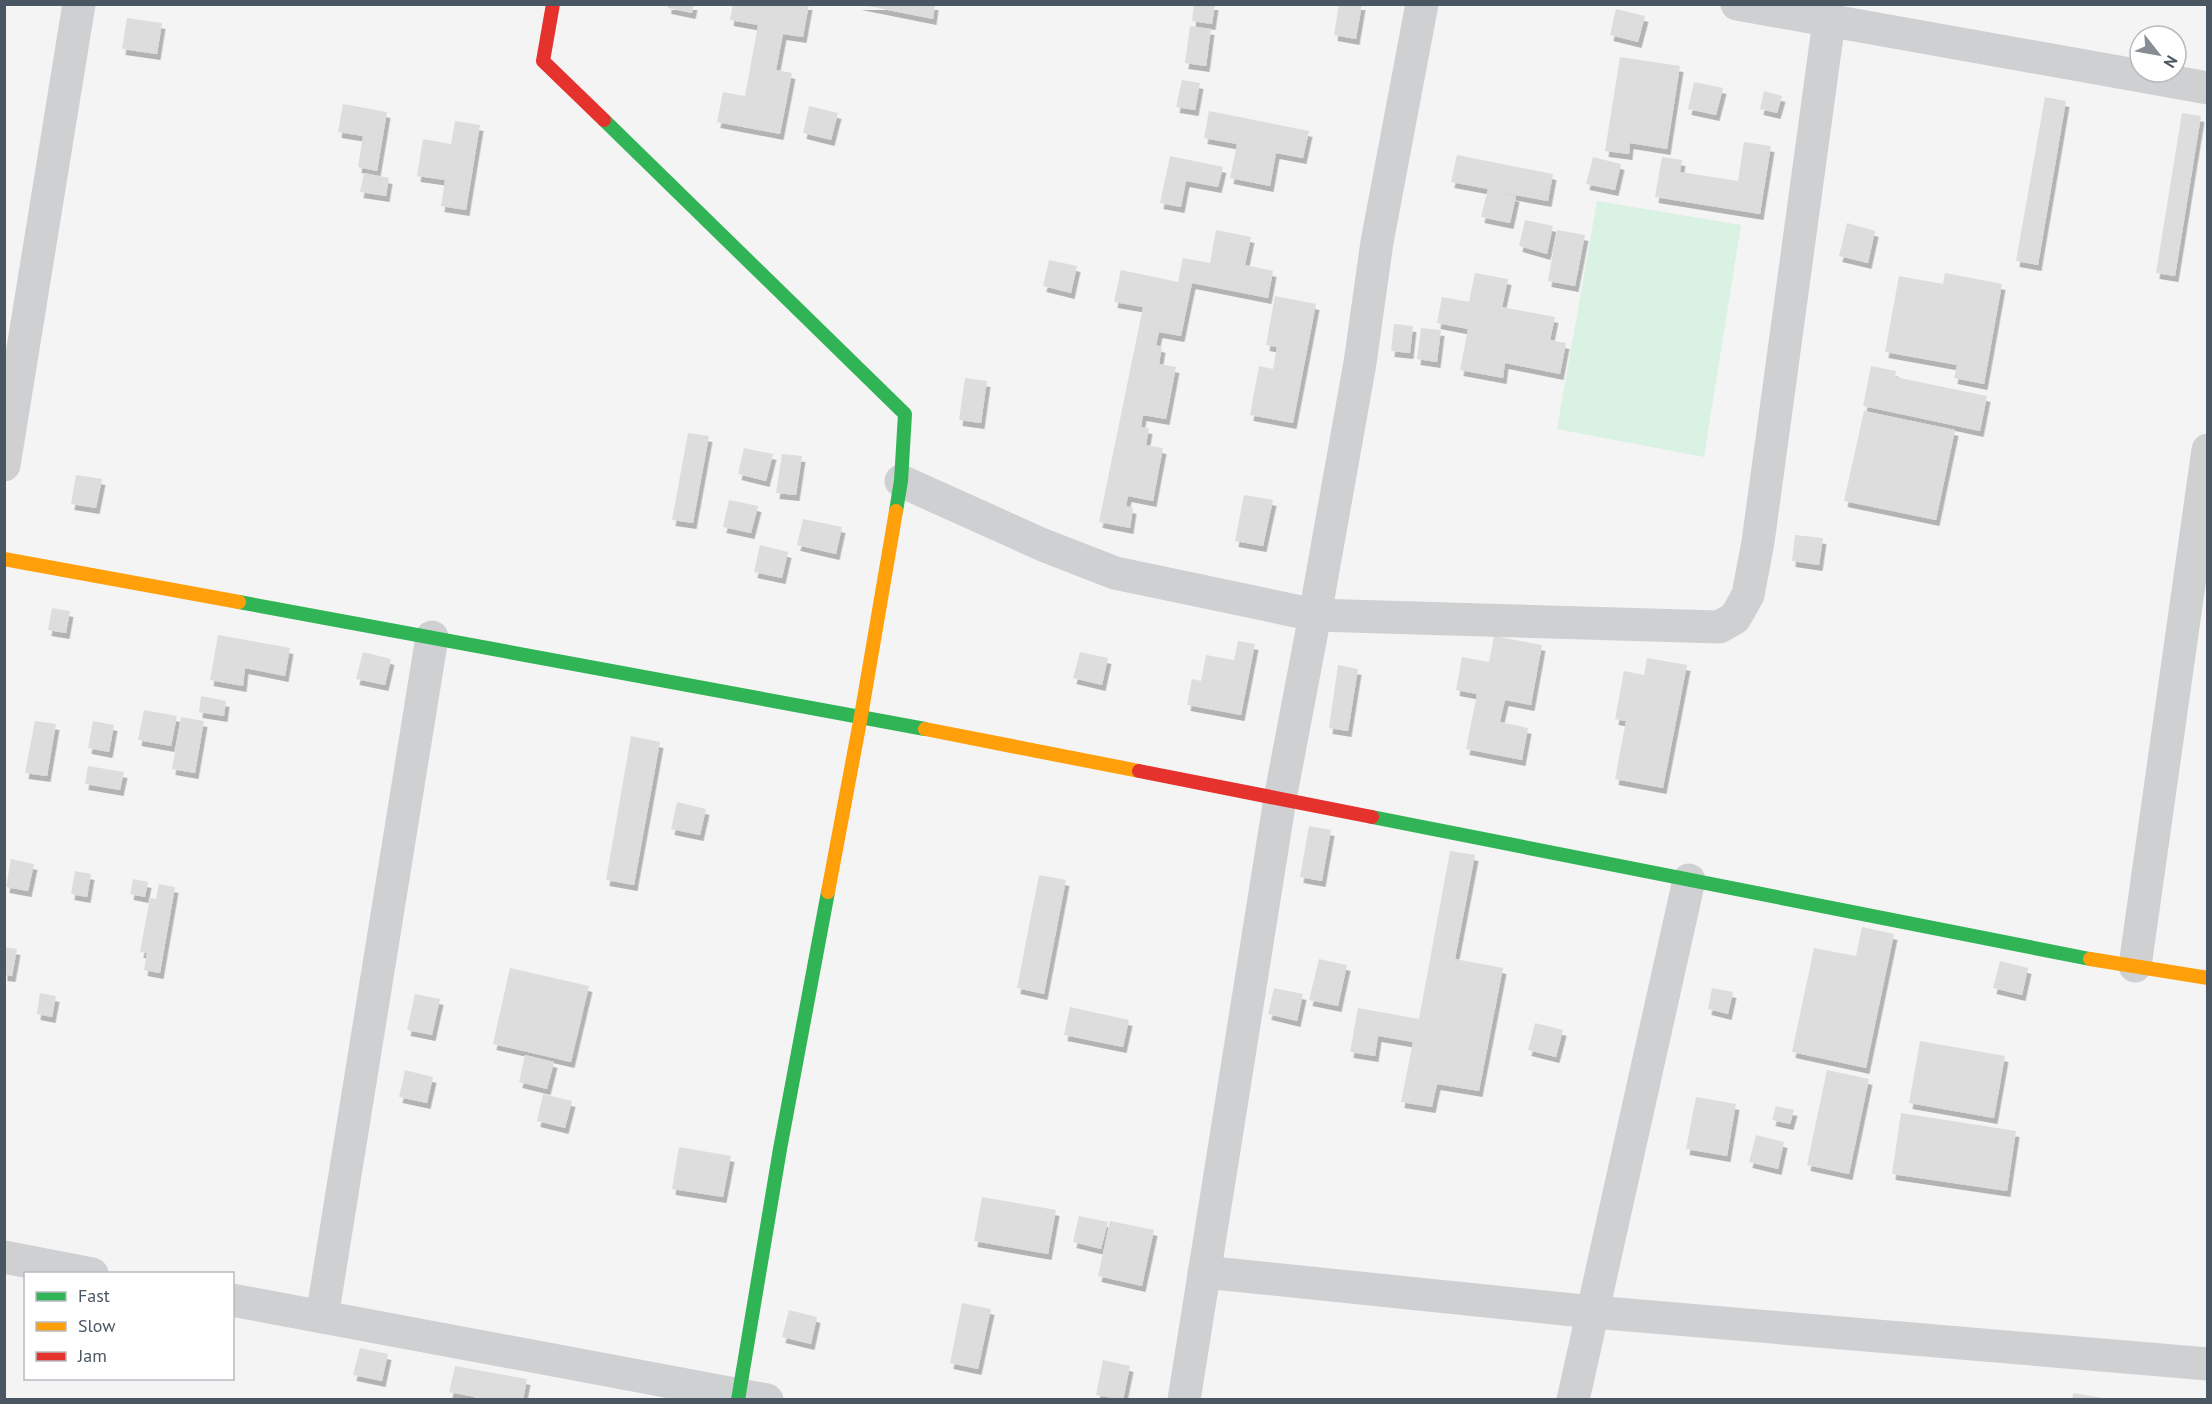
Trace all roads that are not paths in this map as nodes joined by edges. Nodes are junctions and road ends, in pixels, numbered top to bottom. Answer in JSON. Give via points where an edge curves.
{"nodes":[{"id":1,"x":79,"y":4,"type":"edge"},
{"id":2,"x":553,"y":4,"type":"edge"},
{"id":3,"x":1422,"y":4,"type":"edge"},
{"id":4,"x":1737,"y":4,"type":"edge"},
{"id":5,"x":1829,"y":21,"type":"junction"},
{"id":6,"x":2208,"y":88,"type":"edge"},
{"id":7,"x":2208,"y":450,"type":"edge"},
{"id":8,"x":4,"y":465,"type":"edge"},
{"id":9,"x":902,"y":481,"type":"junction"},
{"id":10,"x":4,"y":558,"type":"edge"},
{"id":11,"x":1315,"y":615,"type":"junction"},
{"id":12,"x":432,"y":637,"type":"junction"},
{"id":13,"x":861,"y":716,"type":"junction"},
{"id":14,"x":1280,"y":799,"type":"junction"},
{"id":15,"x":1689,"y":880,"type":"junction"},
{"id":16,"x":2135,"y":966,"type":"junction"},
{"id":17,"x":2208,"y":978,"type":"edge"},
{"id":18,"x":4,"y":1257,"type":"edge"},
{"id":19,"x":82,"y":1272,"type":"edge"},
{"id":20,"x":1204,"y":1272,"type":"junction"},
{"id":21,"x":234,"y":1300,"type":"edge"},
{"id":22,"x":1593,"y":1312,"type":"junction"},
{"id":23,"x":322,"y":1317,"type":"junction"},
{"id":24,"x":2208,"y":1364,"type":"edge"},
{"id":25,"x":748,"y":1398,"type":"edge"},
{"id":26,"x":1184,"y":1400,"type":"edge"},
{"id":27,"x":1573,"y":1400,"type":"edge"}],
"edges":[{"from":1,"to":8,"type":"street"},
{"from":2,"to":9,"type":"street","via":[[543,61],[905,414]]},
{"from":3,"to":11,"type":"street","via":[[1377,242],[1360,363]]},
{"from":4,"to":5,"type":"street"},
{"from":5,"to":6,"type":"street"},
{"from":5,"to":11,"type":"street","via":[[1758,542],[1748,595],[1735,618],[1719,627]]},
{"from":7,"to":16,"type":"street"},
{"from":9,"to":11,"type":"street","via":[[1042,545],[1115,573]]},
{"from":9,"to":13,"type":"street"},
{"from":10,"to":12,"type":"street"},
{"from":11,"to":14,"type":"street"},
{"from":12,"to":13,"type":"street"},
{"from":12,"to":23,"type":"street"},
{"from":13,"to":14,"type":"street"},
{"from":13,"to":25,"type":"street","via":[[780,1149]]},
{"from":14,"to":15,"type":"street"},
{"from":14,"to":20,"type":"street"},
{"from":15,"to":16,"type":"street"},
{"from":15,"to":22,"type":"street"},
{"from":16,"to":17,"type":"street"},
{"from":18,"to":19,"type":"street"},
{"from":20,"to":22,"type":"street"},
{"from":20,"to":26,"type":"street"},
{"from":21,"to":23,"type":"street"},
{"from":22,"to":24,"type":"street"},
{"from":22,"to":27,"type":"street"},
{"from":23,"to":25,"type":"street"}]}
